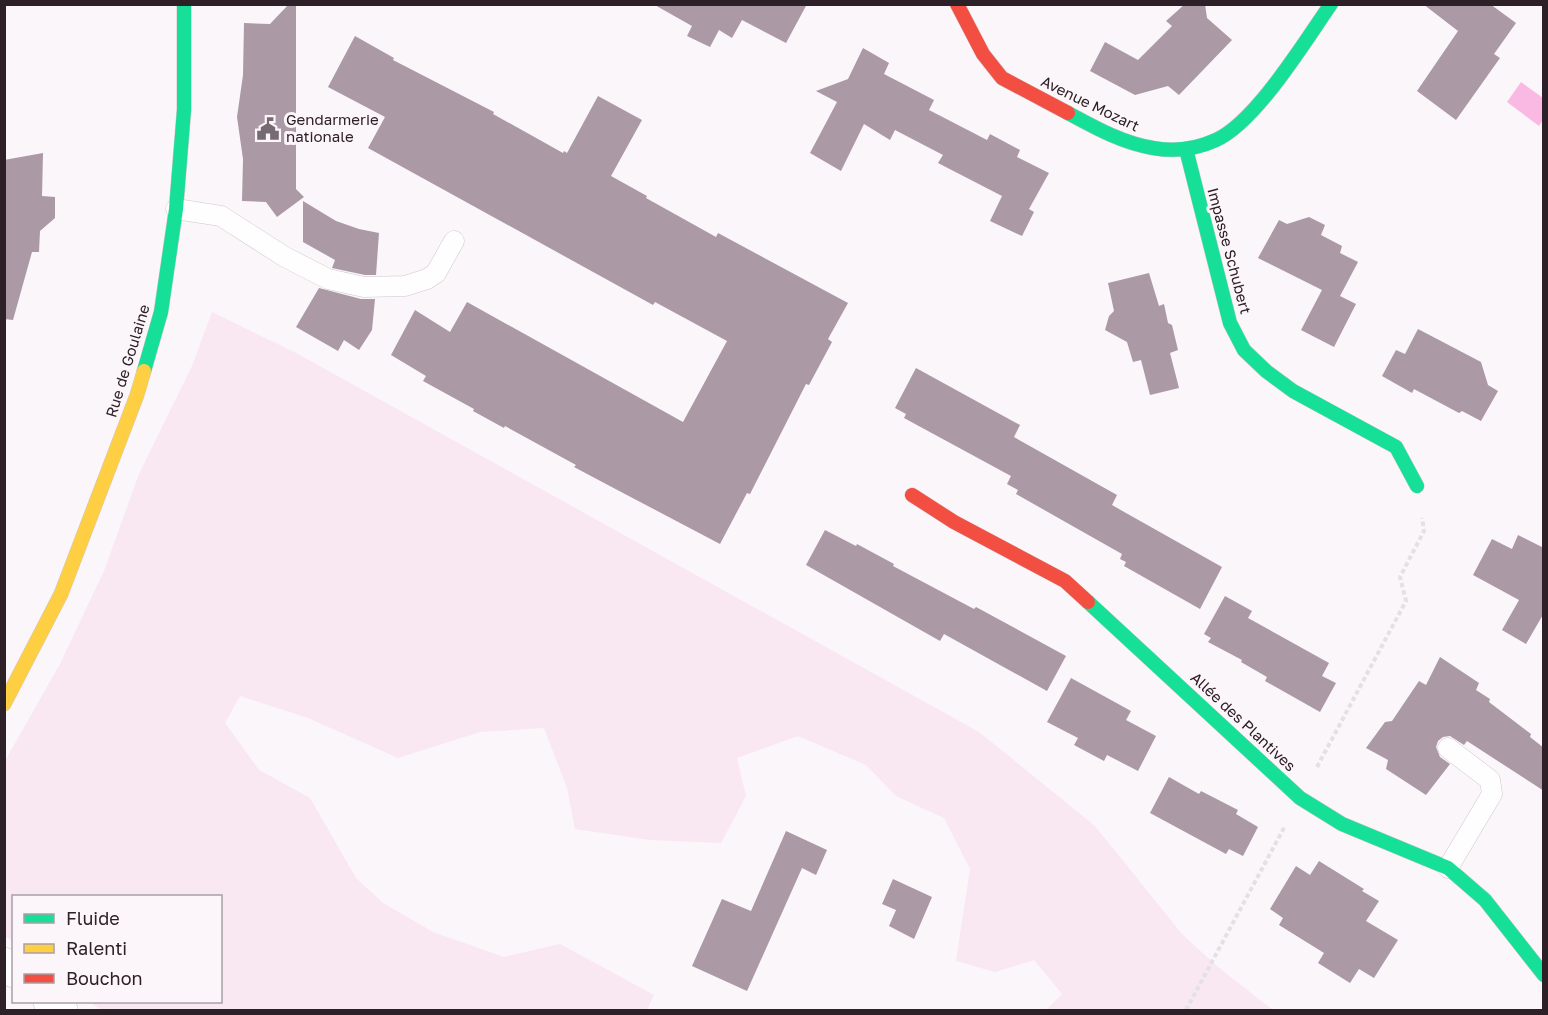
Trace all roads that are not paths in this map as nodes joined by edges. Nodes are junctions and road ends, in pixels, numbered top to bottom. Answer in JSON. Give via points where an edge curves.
{"nodes":[{"id":1,"x":184,"y":4,"type":"edge"},
{"id":2,"x":957,"y":4,"type":"edge"},
{"id":3,"x":1332,"y":4,"type":"edge"},
{"id":4,"x":1185,"y":149,"type":"junction"},
{"id":5,"x":176,"y":209,"type":"junction"},
{"id":6,"x":454,"y":242,"type":"dead end"},
{"id":7,"x":1417,"y":486,"type":"road end"},
{"id":8,"x":912,"y":495,"type":"dead end"},
{"id":9,"x":4,"y":704,"type":"edge"},
{"id":10,"x":1448,"y":748,"type":"dead end"},
{"id":11,"x":1448,"y":868,"type":"junction"},
{"id":12,"x":1544,"y":975,"type":"edge"}],
"edges":[{"from":1,"to":5,"type":"street","name":"Rue de Goulaine","via":[[184,110]]},
{"from":2,"to":4,"type":"street","name":"Avenue Mozart","via":[[985,56],[1002,78],[1112,136],[1148,149]]},
{"from":3,"to":4,"type":"street","name":"Avenue Mozart","via":[[1244,119],[1218,140]]},
{"from":4,"to":7,"type":"street","name":"Impasse Schubert","via":[[1230,323],[1244,350],[1293,391],[1396,447]]},
{"from":5,"to":6,"type":"lane","via":[[221,216],[328,279],[364,287],[405,286],[427,279]]},
{"from":5,"to":9,"type":"street","name":"Rue de Goulaine","via":[[161,312],[137,395],[61,594]]},
{"from":8,"to":11,"type":"street","name":"Allée des Plantives","via":[[1065,581],[1300,798],[1342,824]]},
{"from":10,"to":11,"type":"lane","via":[[1490,780],[1492,794]]},
{"from":11,"to":12,"type":"street","name":"Allée des Plantives","via":[[1485,900]]}]}
